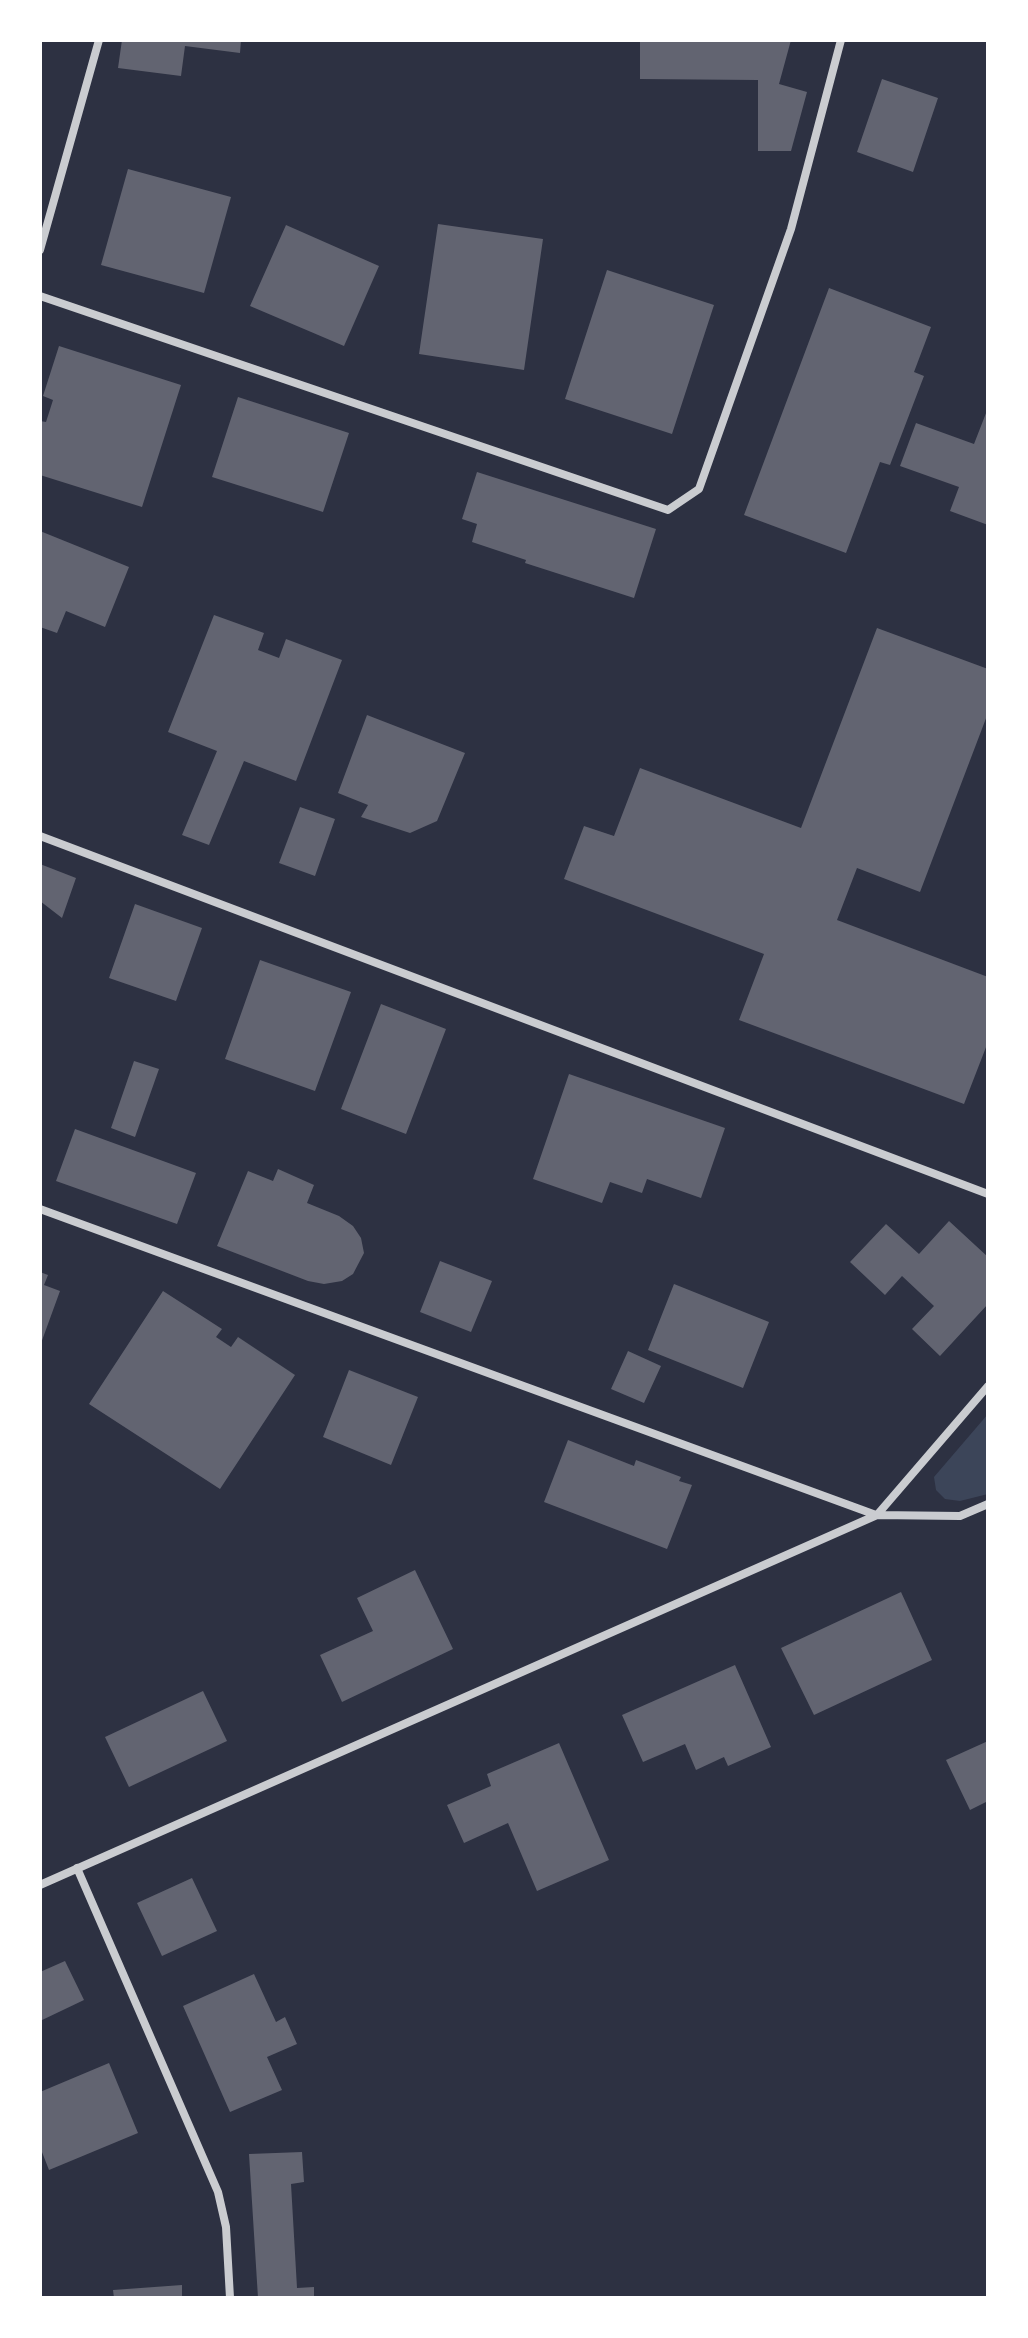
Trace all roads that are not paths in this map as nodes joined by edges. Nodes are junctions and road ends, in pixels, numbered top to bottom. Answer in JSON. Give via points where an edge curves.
{"nodes":[{"id":1,"x":99,"y":40,"type":"edge"},
{"id":2,"x":841,"y":40,"type":"edge"},
{"id":3,"x":40,"y":250,"type":"edge"},
{"id":4,"x":40,"y":296,"type":"edge"},
{"id":5,"x":40,"y":836,"type":"edge"},
{"id":6,"x":988,"y":1194,"type":"edge"},
{"id":7,"x":40,"y":1209,"type":"edge"},
{"id":8,"x":988,"y":1386,"type":"edge"},
{"id":9,"x":988,"y":1504,"type":"edge"},
{"id":10,"x":877,"y":1515,"type":"junction"},
{"id":11,"x":77,"y":1868,"type":"junction"},
{"id":12,"x":40,"y":1885,"type":"edge"},
{"id":13,"x":230,"y":2298,"type":"edge"}],
"edges":[{"from":1,"to":3,"type":"street"},
{"from":2,"to":4,"type":"street","via":[[791,229],[699,489],[668,510]]},
{"from":5,"to":6,"type":"street"},
{"from":7,"to":10,"type":"street"},
{"from":8,"to":10,"type":"street"},
{"from":9,"to":10,"type":"street","via":[[960,1516]]},
{"from":10,"to":11,"type":"street"},
{"from":11,"to":12,"type":"street"},
{"from":11,"to":13,"type":"street","via":[[218,2192],[226,2227]]}]}
